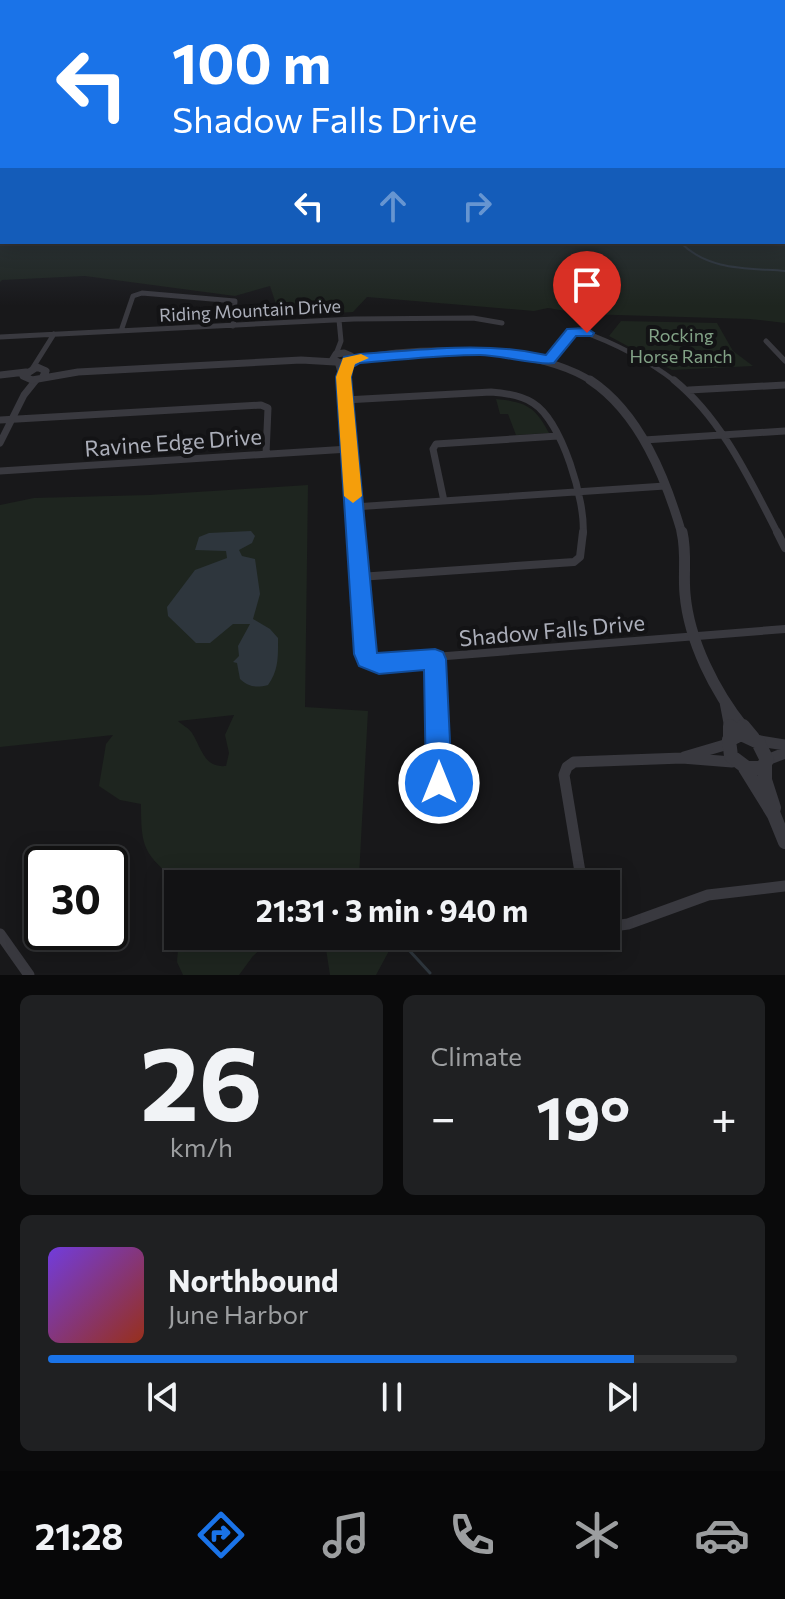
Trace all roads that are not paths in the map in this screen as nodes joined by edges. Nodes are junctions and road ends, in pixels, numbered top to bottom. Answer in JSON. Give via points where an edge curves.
{"nodes":[{"id":1,"x":339,"y":320,"type":"junction"},
{"id":2,"x":502,"y":323,"type":"dead end"},
{"id":3,"x":233,"y":326,"type":"junction"},
{"id":4,"x":121,"y":331,"type":"junction"},
{"id":5,"x":54,"y":334,"type":"junction"},
{"id":6,"x":0,"y":337,"type":"edge"},
{"id":7,"x":341,"y":341,"type":"junction"},
{"id":8,"x":766,"y":341,"type":"dead end"},
{"id":9,"x":43,"y":356,"type":"junction"},
{"id":10,"x":348,"y":357,"type":"junction"},
{"id":11,"x":336,"y":358,"type":"junction"},
{"id":12,"x":549,"y":360,"type":"junction"},
{"id":13,"x":785,"y":361,"type":"edge"},
{"id":14,"x":42,"y":373,"type":"junction"},
{"id":15,"x":26,"y":374,"type":"junction"},
{"id":16,"x":0,"y":376,"type":"edge"},
{"id":17,"x":343,"y":377,"type":"junction"},
{"id":18,"x":785,"y":385,"type":"edge"},
{"id":19,"x":689,"y":390,"type":"junction"},
{"id":20,"x":24,"y":395,"type":"junction"},
{"id":21,"x":345,"y":400,"type":"junction"},
{"id":22,"x":12,"y":419,"type":"junction"},
{"id":23,"x":0,"y":420,"type":"edge"},
{"id":24,"x":785,"y":431,"type":"edge"},
{"id":25,"x":722,"y":435,"type":"junction"},
{"id":26,"x":558,"y":436,"type":"junction"},
{"id":27,"x":644,"y":440,"type":"junction"},
{"id":28,"x":0,"y":443,"type":"edge"},
{"id":29,"x":349,"y":449,"type":"junction"},
{"id":30,"x":266,"y":454,"type":"junction"},
{"id":31,"x":0,"y":471,"type":"edge"},
{"id":32,"x":665,"y":486,"type":"junction"},
{"id":33,"x":577,"y":492,"type":"junction"},
{"id":34,"x":444,"y":501,"type":"junction"},
{"id":35,"x":354,"y":507,"type":"junction"},
{"id":36,"x":785,"y":548,"type":"edge"},
{"id":37,"x":359,"y":577,"type":"junction"},
{"id":38,"x":785,"y":629,"type":"edge"},
{"id":39,"x":695,"y":636,"type":"junction"},
{"id":40,"x":435,"y":659,"type":"junction"},
{"id":41,"x":725,"y":699,"type":"junction"},
{"id":42,"x":755,"y":739,"type":"junction"},
{"id":43,"x":729,"y":741,"type":"junction"},
{"id":44,"x":785,"y":745,"type":"edge"},
{"id":45,"x":785,"y":753,"type":"edge"},
{"id":46,"x":682,"y":758,"type":"junction"},
{"id":47,"x":766,"y":762,"type":"junction"},
{"id":48,"x":741,"y":766,"type":"junction"},
{"id":49,"x":439,"y":812,"type":"dead end"},
{"id":50,"x":774,"y":815,"type":"junction"},
{"id":51,"x":785,"y":842,"type":"edge"},
{"id":52,"x":580,"y":870,"type":"edge"},
{"id":53,"x":785,"y":886,"type":"edge"},
{"id":54,"x":620,"y":925,"type":"edge"},
{"id":55,"x":0,"y":934,"type":"edge"},
{"id":56,"x":29,"y":975,"type":"edge"}],
"edges":[{"from":1,"to":2,"type":"street","name":"Riding Mountain Drive","via":[[473,318]]},
{"from":1,"to":3,"type":"street","name":"Riding Mountain Drive"},
{"from":1,"to":7,"type":"street"},
{"from":3,"to":4,"type":"street","name":"Riding Mountain Drive"},
{"from":3,"to":4,"type":"street","via":[[235,301],[142,293],[133,296]]},
{"from":4,"to":5,"type":"street","name":"Riding Mountain Drive"},
{"from":5,"to":6,"type":"street","name":"Riding Mountain Drive"},
{"from":5,"to":9,"type":"street"},
{"from":7,"to":10,"type":"street"},
{"from":7,"to":11,"type":"street"},
{"from":8,"to":13,"type":"street"},
{"from":9,"to":14,"type":"street"},
{"from":9,"to":15,"type":"street"},
{"from":10,"to":11,"type":"street"},
{"from":10,"to":12,"type":"street","via":[[490,351]]},
{"from":10,"to":17,"type":"street","name":"Shadow Falls Drive"},
{"from":11,"to":14,"type":"street"},
{"from":11,"to":17,"type":"street","name":"Shadow Falls Drive"},
{"from":12,"to":19,"type":"street","via":[[572,332],[581,330],[638,354]]},
{"from":12,"to":27,"type":"street","via":[[609,391]]},
{"from":14,"to":15,"type":"street"},
{"from":14,"to":20,"type":"street"},
{"from":15,"to":16,"type":"street"},
{"from":15,"to":20,"type":"street"},
{"from":17,"to":21,"type":"street","name":"Shadow Falls Drive"},
{"from":18,"to":19,"type":"street"},
{"from":19,"to":25,"type":"street"},
{"from":20,"to":22,"type":"street"},
{"from":21,"to":26,"type":"street","via":[[512,394],[544,411]]},
{"from":21,"to":29,"type":"street","name":"Shadow Falls Drive"},
{"from":22,"to":23,"type":"street"},
{"from":22,"to":28,"type":"street"},
{"from":22,"to":30,"type":"street","via":[[265,405]]},
{"from":24,"to":25,"type":"street"},
{"from":25,"to":27,"type":"street"},
{"from":25,"to":36,"type":"street"},
{"from":26,"to":33,"type":"street"},
{"from":26,"to":34,"type":"street","via":[[436,444]]},
{"from":27,"to":32,"type":"street"},
{"from":29,"to":30,"type":"street","name":"Ravine Edge Drive"},
{"from":29,"to":35,"type":"street","name":"Shadow Falls Drive"},
{"from":30,"to":31,"type":"street","name":"Ravine Edge Drive"},
{"from":32,"to":33,"type":"street"},
{"from":32,"to":39,"type":"street","via":[[683,537],[685,599]]},
{"from":33,"to":34,"type":"street"},
{"from":33,"to":37,"type":"street","via":[[584,531],[580,557],[574,562]]},
{"from":34,"to":35,"type":"street"},
{"from":35,"to":37,"type":"street","name":"Shadow Falls Drive"},
{"from":37,"to":40,"type":"street","name":"Shadow Falls Drive","via":[[367,659],[379,664]]},
{"from":38,"to":39,"type":"street","name":"Shadow Falls Drive"},
{"from":39,"to":40,"type":"street","name":"Shadow Falls Drive"},
{"from":39,"to":41,"type":"street"},
{"from":40,"to":49,"type":"street"},
{"from":41,"to":42,"type":"street"},
{"from":41,"to":43,"type":"street"},
{"from":42,"to":43,"type":"street","via":[[738,734]]},
{"from":42,"to":44,"type":"street"},
{"from":42,"to":47,"type":"street"},
{"from":43,"to":46,"type":"street"},
{"from":43,"to":48,"type":"street","via":[[731,756]]},
{"from":45,"to":47,"type":"street"},
{"from":46,"to":48,"type":"street"},
{"from":46,"to":52,"type":"street","via":[[574,762],[567,767]]},
{"from":47,"to":48,"type":"street","via":[[757,769]]},
{"from":47,"to":50,"type":"street"},
{"from":48,"to":50,"type":"street"},
{"from":50,"to":51,"type":"street"},
{"from":53,"to":54,"type":"street","via":[[708,895]]},
{"from":55,"to":56,"type":"street"}]}
